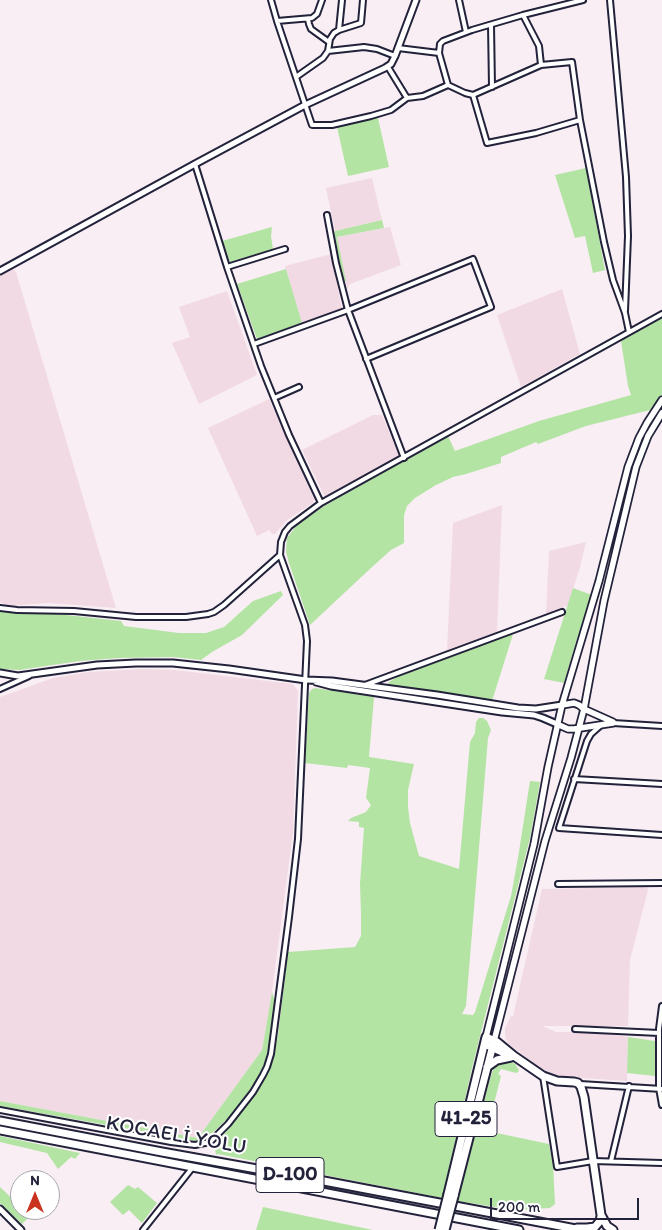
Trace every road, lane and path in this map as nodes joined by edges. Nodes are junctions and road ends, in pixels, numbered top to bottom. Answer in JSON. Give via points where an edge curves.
{"nodes":[{"id":1,"x":271,"y":0,"type":"edge"},
{"id":2,"x":322,"y":0,"type":"edge"},
{"id":3,"x":342,"y":0,"type":"edge"},
{"id":4,"x":364,"y":0,"type":"edge"},
{"id":5,"x":416,"y":0,"type":"edge"},
{"id":6,"x":459,"y":0,"type":"edge"},
{"id":7,"x":558,"y":0,"type":"edge"},
{"id":8,"x":583,"y":0,"type":"edge"},
{"id":9,"x":610,"y":0,"type":"edge"},
{"id":10,"x":558,"y":6,"type":"junction"},
{"id":11,"x":523,"y":15,"type":"junction"},
{"id":12,"x":308,"y":19,"type":"junction"},
{"id":13,"x":277,"y":21,"type":"junction"},
{"id":14,"x":492,"y":25,"type":"junction"},
{"id":15,"x":339,"y":30,"type":"junction"},
{"id":16,"x":466,"y":32,"type":"junction"},
{"id":17,"x":329,"y":42,"type":"junction"},
{"id":18,"x":398,"y":48,"type":"junction"},
{"id":19,"x":328,"y":51,"type":"junction"},
{"id":20,"x":439,"y":53,"type":"junction"},
{"id":21,"x":395,"y":56,"type":"junction"},
{"id":22,"x":541,"y":65,"type":"junction"},
{"id":23,"x":388,"y":66,"type":"junction"},
{"id":24,"x":296,"y":77,"type":"junction"},
{"id":25,"x":448,"y":86,"type":"junction"},
{"id":26,"x":492,"y":87,"type":"junction"},
{"id":27,"x":473,"y":95,"type":"junction"},
{"id":28,"x":407,"y":98,"type":"junction"},
{"id":29,"x":305,"y":105,"type":"junction"},
{"id":30,"x":580,"y":120,"type":"junction"},
{"id":31,"x":195,"y":164,"type":"junction"},
{"id":32,"x":327,"y":215,"type":"dead end"},
{"id":33,"x":285,"y":249,"type":"dead end"},
{"id":34,"x":227,"y":267,"type":"junction"},
{"id":35,"x":0,"y":271,"type":"edge"},
{"id":36,"x":348,"y":310,"type":"junction"},
{"id":37,"x":625,"y":313,"type":"junction"},
{"id":38,"x":662,"y":314,"type":"edge"},
{"id":39,"x":628,"y":332,"type":"junction"},
{"id":40,"x":254,"y":344,"type":"junction"},
{"id":41,"x":366,"y":359,"type":"junction"},
{"id":42,"x":300,"y":387,"type":"dead end"},
{"id":43,"x":274,"y":398,"type":"junction"},
{"id":44,"x":662,"y":400,"type":"edge"},
{"id":45,"x":662,"y":413,"type":"edge"},
{"id":46,"x":404,"y":458,"type":"junction"},
{"id":47,"x":321,"y":503,"type":"junction"},
{"id":48,"x":280,"y":554,"type":"junction"},
{"id":49,"x":0,"y":608,"type":"edge"},
{"id":50,"x":562,"y":612,"type":"dead end"},
{"id":51,"x":0,"y":673,"type":"edge"},
{"id":52,"x":31,"y":675,"type":"junction"},
{"id":53,"x":306,"y":680,"type":"junction"},
{"id":54,"x":365,"y":685,"type":"junction"},
{"id":55,"x":0,"y":689,"type":"edge"},
{"id":56,"x":562,"y":705,"type":"junction"},
{"id":57,"x":584,"y":709,"type":"junction"},
{"id":58,"x":614,"y":723,"type":"junction"},
{"id":59,"x":557,"y":724,"type":"junction"},
{"id":60,"x":600,"y":725,"type":"junction"},
{"id":61,"x":662,"y":726,"type":"edge"},
{"id":62,"x":579,"y":728,"type":"junction"},
{"id":63,"x":574,"y":779,"type":"junction"},
{"id":64,"x":662,"y":784,"type":"edge"},
{"id":65,"x":558,"y":828,"type":"junction"},
{"id":66,"x":547,"y":832,"type":"junction"},
{"id":67,"x":662,"y":834,"type":"edge"},
{"id":68,"x":662,"y":883,"type":"edge"},
{"id":69,"x":558,"y":884,"type":"dead end"},
{"id":70,"x":662,"y":1006,"type":"edge"},
{"id":71,"x":575,"y":1029,"type":"dead end"},
{"id":72,"x":659,"y":1033,"type":"junction"},
{"id":73,"x":489,"y":1042,"type":"junction"},
{"id":74,"x":514,"y":1056,"type":"junction"},
{"id":75,"x":486,"y":1067,"type":"junction"},
{"id":76,"x":543,"y":1076,"type":"junction"},
{"id":77,"x":578,"y":1084,"type":"junction"},
{"id":78,"x":629,"y":1086,"type":"junction"},
{"id":79,"x":660,"y":1088,"type":"edge"},
{"id":80,"x":662,"y":1106,"type":"edge"},
{"id":81,"x":0,"y":1110,"type":"edge"},
{"id":82,"x":0,"y":1121,"type":"edge"},
{"id":83,"x":0,"y":1130,"type":"edge"},
{"id":84,"x":593,"y":1160,"type":"junction"},
{"id":85,"x":611,"y":1161,"type":"junction"},
{"id":86,"x":662,"y":1163,"type":"edge"},
{"id":87,"x":193,"y":1167,"type":"junction"},
{"id":88,"x":451,"y":1195,"type":"junction"},
{"id":89,"x":0,"y":1210,"type":"edge"},
{"id":90,"x":601,"y":1215,"type":"junction"},
{"id":91,"x":564,"y":1227,"type":"junction"},
{"id":92,"x":21,"y":1230,"type":"edge"},
{"id":93,"x":143,"y":1230,"type":"edge"},
{"id":94,"x":439,"y":1230,"type":"edge"},
{"id":95,"x":445,"y":1230,"type":"edge"},
{"id":96,"x":519,"y":1230,"type":"edge"},
{"id":97,"x":581,"y":1230,"type":"edge"},
{"id":98,"x":613,"y":1230,"type":"edge"}],
"edges":[{"from":1,"to":13,"type":"street"},
{"from":2,"to":12,"type":"street","via":[[317,14]]},
{"from":3,"to":15,"type":"street"},
{"from":4,"to":15,"type":"street","via":[[361,23]]},
{"from":5,"to":18,"type":"street"},
{"from":6,"to":16,"type":"street"},
{"from":7,"to":10,"type":"street"},
{"from":8,"to":10,"type":"street"},
{"from":9,"to":37,"type":"street","via":[[626,177]]},
{"from":10,"to":11,"type":"street"},
{"from":11,"to":14,"type":"street"},
{"from":11,"to":22,"type":"street","via":[[539,46]]},
{"from":12,"to":13,"type":"street"},
{"from":12,"to":17,"type":"street","via":[[311,29]]},
{"from":13,"to":24,"type":"street"},
{"from":14,"to":16,"type":"street"},
{"from":14,"to":26,"type":"street"},
{"from":15,"to":17,"type":"street"},
{"from":16,"to":20,"type":"street","via":[[443,41]]},
{"from":17,"to":19,"type":"street"},
{"from":18,"to":20,"type":"street"},
{"from":18,"to":21,"type":"street"},
{"from":19,"to":21,"type":"street","via":[[364,47]]},
{"from":19,"to":24,"type":"street"},
{"from":20,"to":25,"type":"street"},
{"from":21,"to":23,"type":"street"},
{"from":22,"to":26,"type":"street"},
{"from":22,"to":30,"type":"street","via":[[572,62]]},
{"from":23,"to":28,"type":"street"},
{"from":23,"to":29,"type":"street"},
{"from":24,"to":29,"type":"street"},
{"from":25,"to":27,"type":"street"},
{"from":25,"to":28,"type":"street","via":[[423,96]]},
{"from":26,"to":27,"type":"street"},
{"from":27,"to":30,"type":"street","via":[[487,142],[528,135]]},
{"from":28,"to":29,"type":"street","via":[[391,110],[326,125],[312,124]]},
{"from":29,"to":31,"type":"street"},
{"from":30,"to":37,"type":"street","via":[[604,242]]},
{"from":31,"to":34,"type":"street"},
{"from":31,"to":35,"type":"street"},
{"from":32,"to":36,"type":"street"},
{"from":33,"to":34,"type":"street"},
{"from":34,"to":40,"type":"street"},
{"from":36,"to":40,"type":"street"},
{"from":36,"to":41,"type":"street"},
{"from":36,"to":41,"type":"street","via":[[474,259],[491,307]]},
{"from":37,"to":39,"type":"street"},
{"from":38,"to":39,"type":"street"},
{"from":39,"to":46,"type":"street"},
{"from":40,"to":43,"type":"street"},
{"from":41,"to":46,"type":"street"},
{"from":42,"to":43,"type":"street"},
{"from":43,"to":47,"type":"street"},
{"from":44,"to":56,"type":"main road","via":[[643,431],[630,462]]},
{"from":45,"to":57,"type":"main road","via":[[648,436],[636,467],[604,601]]},
{"from":46,"to":47,"type":"street"},
{"from":47,"to":48,"type":"street","via":[[285,532]]},
{"from":48,"to":49,"type":"street","via":[[224,605],[208,614],[186,618],[136,617]]},
{"from":48,"to":53,"type":"street","via":[[305,625]]},
{"from":50,"to":54,"type":"street"},
{"from":51,"to":52,"type":"street"},
{"from":52,"to":53,"type":"street","via":[[97,665],[156,663],[215,667]]},
{"from":52,"to":55,"type":"street"},
{"from":53,"to":54,"type":"street"},
{"from":53,"to":59,"type":"street","via":[[534,715]]},
{"from":53,"to":81,"type":"street","via":[[298,839],[278,1003],[271,1054],[253,1092],[216,1137],[200,1145]]},
{"from":54,"to":56,"type":"street","via":[[518,708]]},
{"from":56,"to":57,"type":"main road","via":[[574,703]]},
{"from":56,"to":59,"type":"main road"},
{"from":57,"to":58,"type":"main road"},
{"from":57,"to":62,"type":"main road"},
{"from":58,"to":60,"type":"main road"},
{"from":58,"to":61,"type":"street"},
{"from":59,"to":62,"type":"main road","via":[[568,729]]},
{"from":59,"to":73,"type":"main road","number":"41-25","via":[[534,844]]},
{"from":60,"to":62,"type":"main road"},
{"from":60,"to":63,"type":"street","via":[[587,741]]},
{"from":62,"to":66,"type":"main road","number":"41-25"},
{"from":63,"to":64,"type":"street"},
{"from":63,"to":65,"type":"street"},
{"from":65,"to":66,"type":"street"},
{"from":65,"to":67,"type":"street"},
{"from":66,"to":73,"type":"main road","number":"41-25"},
{"from":68,"to":69,"type":"street"},
{"from":70,"to":72,"type":"street"},
{"from":71,"to":72,"type":"street"},
{"from":72,"to":79,"type":"street"},
{"from":73,"to":74,"type":"highway"},
{"from":73,"to":75,"type":"highway","number":"41-25"},
{"from":73,"to":88,"type":"highway","number":"41-25"},
{"from":74,"to":75,"type":"highway"},
{"from":74,"to":76,"type":"highway"},
{"from":75,"to":88,"type":"highway","number":"41-25","via":[[472,1128]]},
{"from":76,"to":77,"type":"highway"},
{"from":76,"to":84,"type":"street","via":[[557,1167]]},
{"from":77,"to":78,"type":"street"},
{"from":77,"to":84,"type":"highway","via":[[584,1097]]},
{"from":78,"to":79,"type":"street"},
{"from":78,"to":85,"type":"street"},
{"from":79,"to":80,"type":"street"},
{"from":82,"to":91,"type":"highway","name":"KOCAELİ YOLU","number":"D-100"},
{"from":83,"to":87,"type":"highway","number":"D-100"},
{"from":84,"to":85,"type":"street"},
{"from":84,"to":90,"type":"highway"},
{"from":85,"to":86,"type":"street"},
{"from":87,"to":93,"type":"street"},
{"from":87,"to":96,"type":"highway","number":"D-100"},
{"from":88,"to":94,"type":"highway","number":"41-25","bridge":true},
{"from":88,"to":95,"type":"highway","number":"41-25","bridge":true},
{"from":89,"to":92,"type":"street"},
{"from":90,"to":91,"type":"highway","via":[[595,1227]]},
{"from":90,"to":98,"type":"highway"},
{"from":91,"to":97,"type":"highway","name":"KOCAELİ YOLU","number":"D-100"}]}
